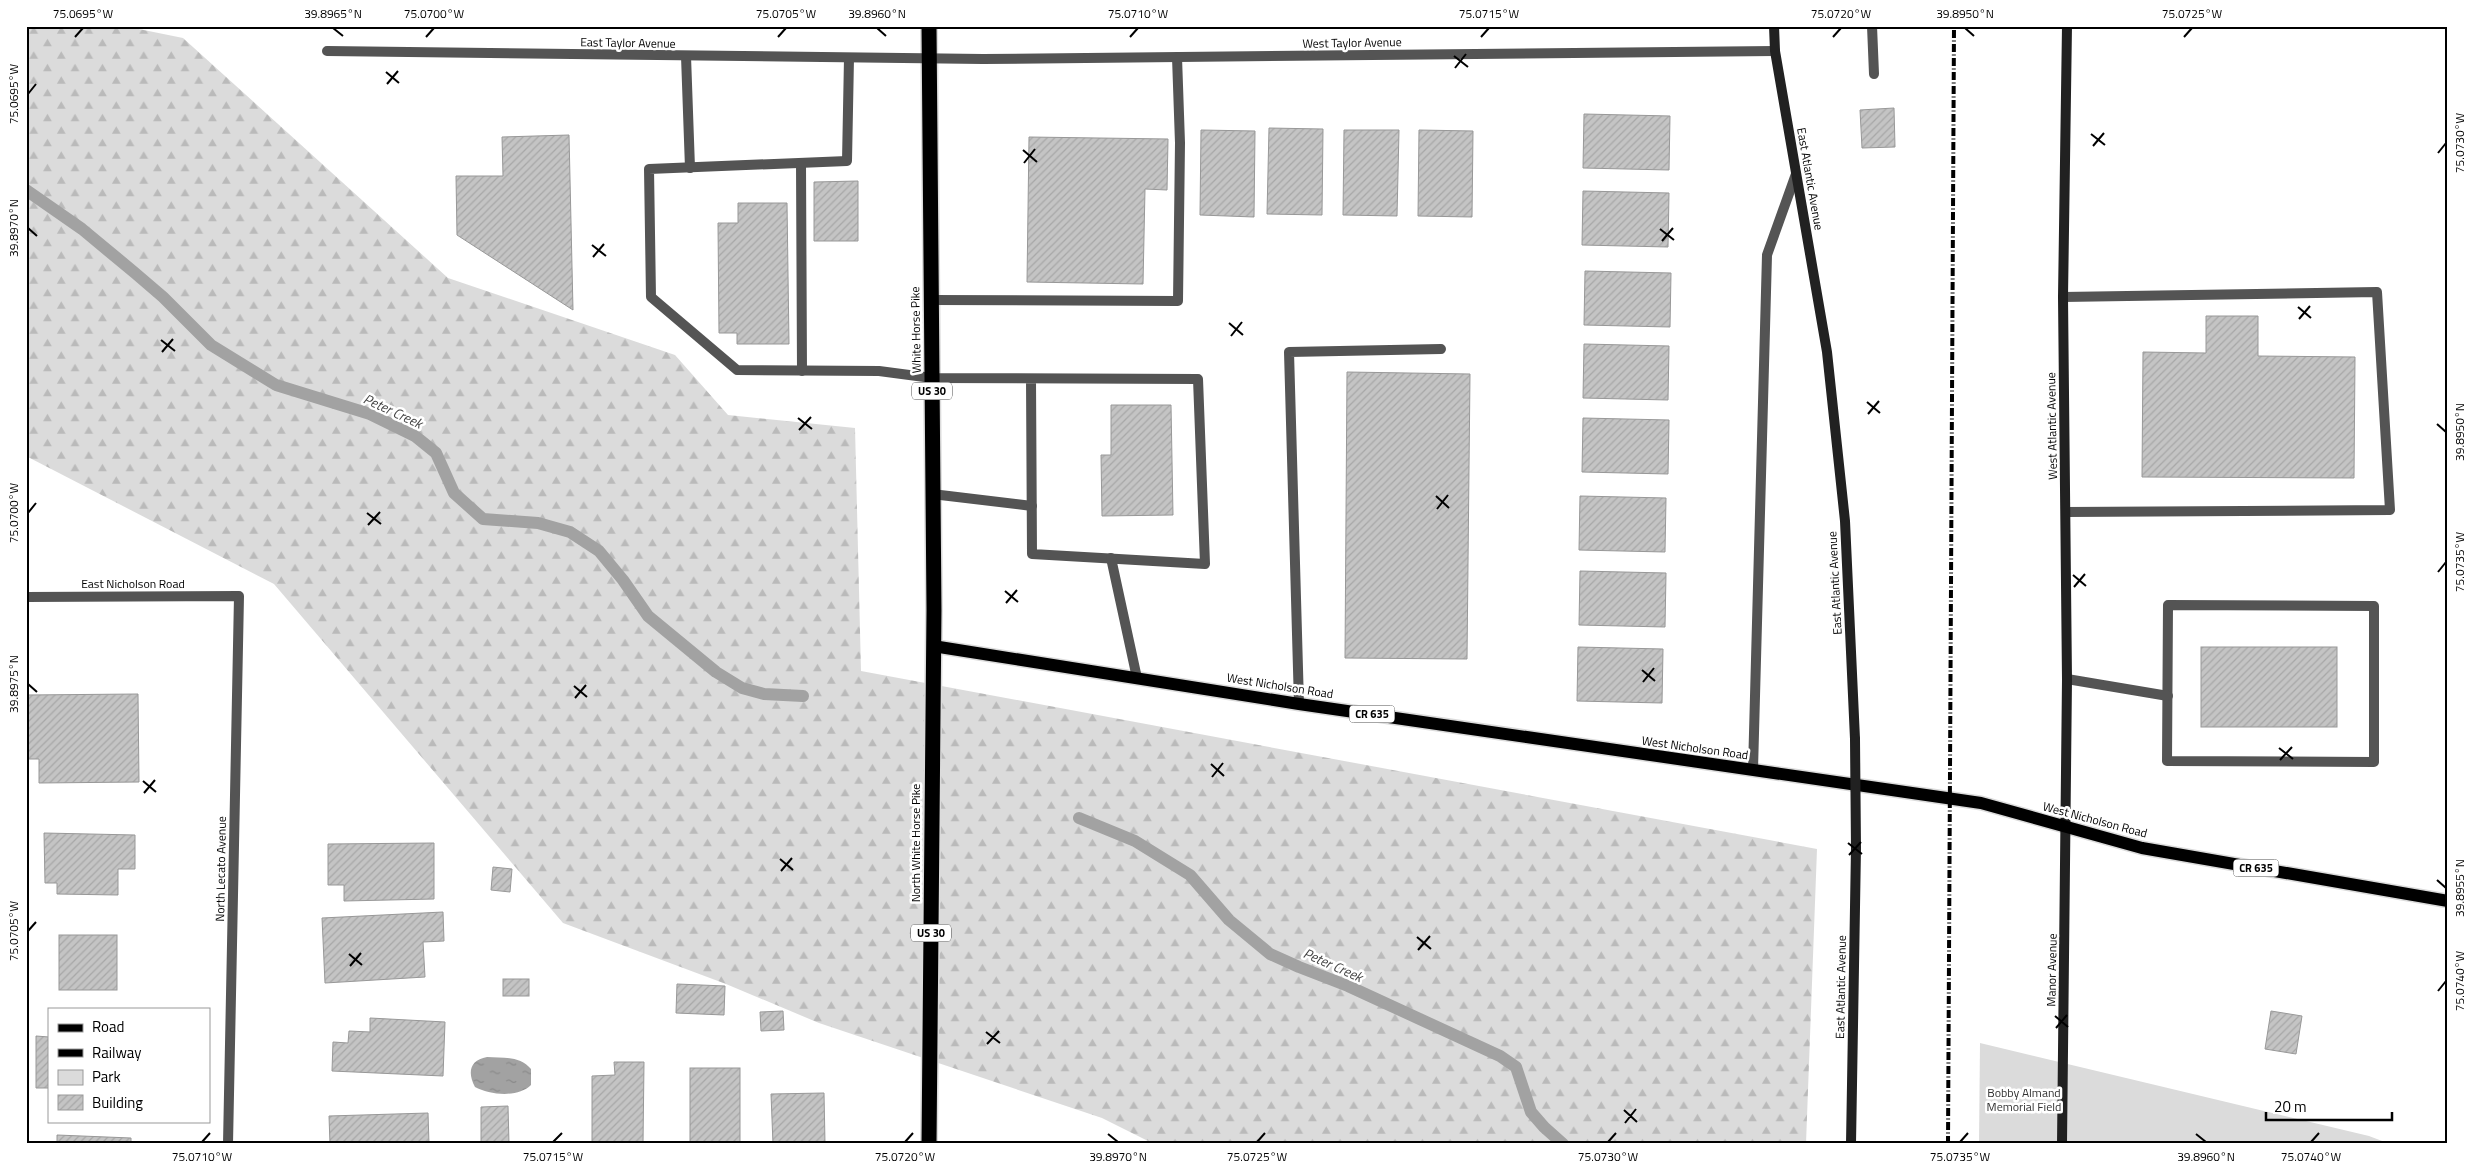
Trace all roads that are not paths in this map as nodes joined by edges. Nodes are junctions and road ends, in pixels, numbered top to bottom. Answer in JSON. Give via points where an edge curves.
{"nodes":[{"id":1,"x":929,"y":26,"type":"edge"},
{"id":2,"x":1774,"y":26,"type":"edge"},
{"id":3,"x":1872,"y":26,"type":"edge"},
{"id":4,"x":2067,"y":26,"type":"edge"},
{"id":5,"x":327,"y":51,"type":"dead end"},
{"id":6,"x":1775,"y":51,"type":"junction"},
{"id":7,"x":686,"y":56,"type":"junction"},
{"id":8,"x":1177,"y":57,"type":"junction"},
{"id":9,"x":849,"y":58,"type":"junction"},
{"id":10,"x":928,"y":59,"type":"junction"},
{"id":11,"x":1874,"y":74,"type":"dead end"},
{"id":12,"x":801,"y":163,"type":"junction"},
{"id":13,"x":690,"y":168,"type":"junction"},
{"id":14,"x":1796,"y":174,"type":"junction"},
{"id":15,"x":2063,"y":298,"type":"junction"},
{"id":16,"x":931,"y":300,"type":"junction"},
{"id":17,"x":1441,"y":349,"type":"dead end"},
{"id":18,"x":802,"y":371,"type":"junction"},
{"id":19,"x":932,"y":378,"type":"junction"},
{"id":20,"x":1031,"y":379,"type":"junction"},
{"id":21,"x":932,"y":494,"type":"junction"},
{"id":22,"x":1032,"y":506,"type":"junction"},
{"id":23,"x":2066,"y":512,"type":"junction"},
{"id":24,"x":1111,"y":558,"type":"junction"},
{"id":25,"x":239,"y":596,"type":"joint"},
{"id":26,"x":26,"y":597,"type":"edge"},
{"id":27,"x":933,"y":646,"type":"junction"},
{"id":28,"x":1137,"y":678,"type":"junction"},
{"id":29,"x":2068,"y":679,"type":"junction"},
{"id":30,"x":2168,"y":696,"type":"junction"},
{"id":31,"x":1299,"y":704,"type":"junction"},
{"id":32,"x":933,"y":722,"type":"joint"},
{"id":33,"x":1753,"y":770,"type":"junction"},
{"id":34,"x":2066,"y":826,"type":"junction"},
{"id":35,"x":2448,"y":901,"type":"edge"},
{"id":36,"x":228,"y":1144,"type":"edge"},
{"id":37,"x":929,"y":1144,"type":"edge"},
{"id":38,"x":1851,"y":1144,"type":"edge"},
{"id":39,"x":2062,"y":1144,"type":"edge"}],
"edges":[{"from":1,"to":10,"type":"highway","name":"White Horse Pike","number":"US 30"},
{"from":2,"to":6,"type":"street","name":"East Atlantic Avenue"},
{"from":3,"to":11,"type":"street"},
{"from":4,"to":15,"type":"street","name":"West Atlantic Avenue"},
{"from":5,"to":7,"type":"street","name":"East Taylor Avenue"},
{"from":6,"to":8,"type":"street","name":"West Taylor Avenue"},
{"from":6,"to":14,"type":"street","name":"East Atlantic Avenue"},
{"from":7,"to":9,"type":"street","name":"East Taylor Avenue"},
{"from":7,"to":13,"type":"street"},
{"from":8,"to":10,"type":"street","name":"West Taylor Avenue"},
{"from":8,"to":16,"type":"street","via":[[1180,143],[1178,301]]},
{"from":9,"to":10,"type":"street","name":"East Taylor Avenue"},
{"from":9,"to":12,"type":"street","via":[[847,161]]},
{"from":10,"to":16,"type":"highway","name":"White Horse Pike","number":"US 30"},
{"from":12,"to":13,"type":"street"},
{"from":12,"to":18,"type":"street"},
{"from":13,"to":18,"type":"street","via":[[649,169],[651,297],[737,370]]},
{"from":14,"to":33,"type":"street","via":[[1767,255]]},
{"from":14,"to":38,"type":"street","name":"East Atlantic Avenue","bridge":true,"via":[[1827,352],[1845,521],[1855,739]]},
{"from":15,"to":23,"type":"street","name":"West Atlantic Avenue"},
{"from":15,"to":23,"type":"street","via":[[2377,292],[2390,510]]},
{"from":16,"to":19,"type":"highway","name":"White Horse Pike","number":"US 30"},
{"from":17,"to":31,"type":"street","via":[[1289,352]]},
{"from":18,"to":19,"type":"street","via":[[880,371]]},
{"from":19,"to":20,"type":"street"},
{"from":19,"to":21,"type":"highway","name":"White Horse Pike","number":"US 30"},
{"from":20,"to":22,"type":"street"},
{"from":20,"to":24,"type":"street","via":[[1198,379],[1204,564]]},
{"from":21,"to":22,"type":"street"},
{"from":21,"to":27,"type":"highway","name":"White Horse Pike","number":"US 30"},
{"from":22,"to":24,"type":"street","via":[[1032,554]]},
{"from":23,"to":29,"type":"street","name":"West Atlantic Avenue"},
{"from":24,"to":28,"type":"street"},
{"from":25,"to":26,"type":"street","name":"East Nicholson Road"},
{"from":25,"to":36,"type":"street","name":"North Lecato Avenue"},
{"from":27,"to":28,"type":"main road","name":"West Nicholson Road","number":"CR 635"},
{"from":27,"to":32,"type":"highway","name":"White Horse Pike","number":"US 30"},
{"from":28,"to":31,"type":"main road","name":"West Nicholson Road","number":"CR 635"},
{"from":29,"to":30,"type":"street"},
{"from":29,"to":34,"type":"street","name":"West Atlantic Avenue"},
{"from":30,"to":30,"type":"street","via":[[2168,605],[2374,606],[2374,762],[2167,761]]},
{"from":31,"to":33,"type":"main road","name":"West Nicholson Road","number":"CR 635"},
{"from":32,"to":37,"type":"highway","name":"North White Horse Pike","number":"US 30"},
{"from":33,"to":34,"type":"main road","name":"West Nicholson Road","number":"CR 635","via":[[1981,803]]},
{"from":34,"to":35,"type":"main road","name":"West Nicholson Road","number":"CR 635","via":[[2142,848]]},
{"from":34,"to":39,"type":"street","name":"Manor Avenue"}]}
